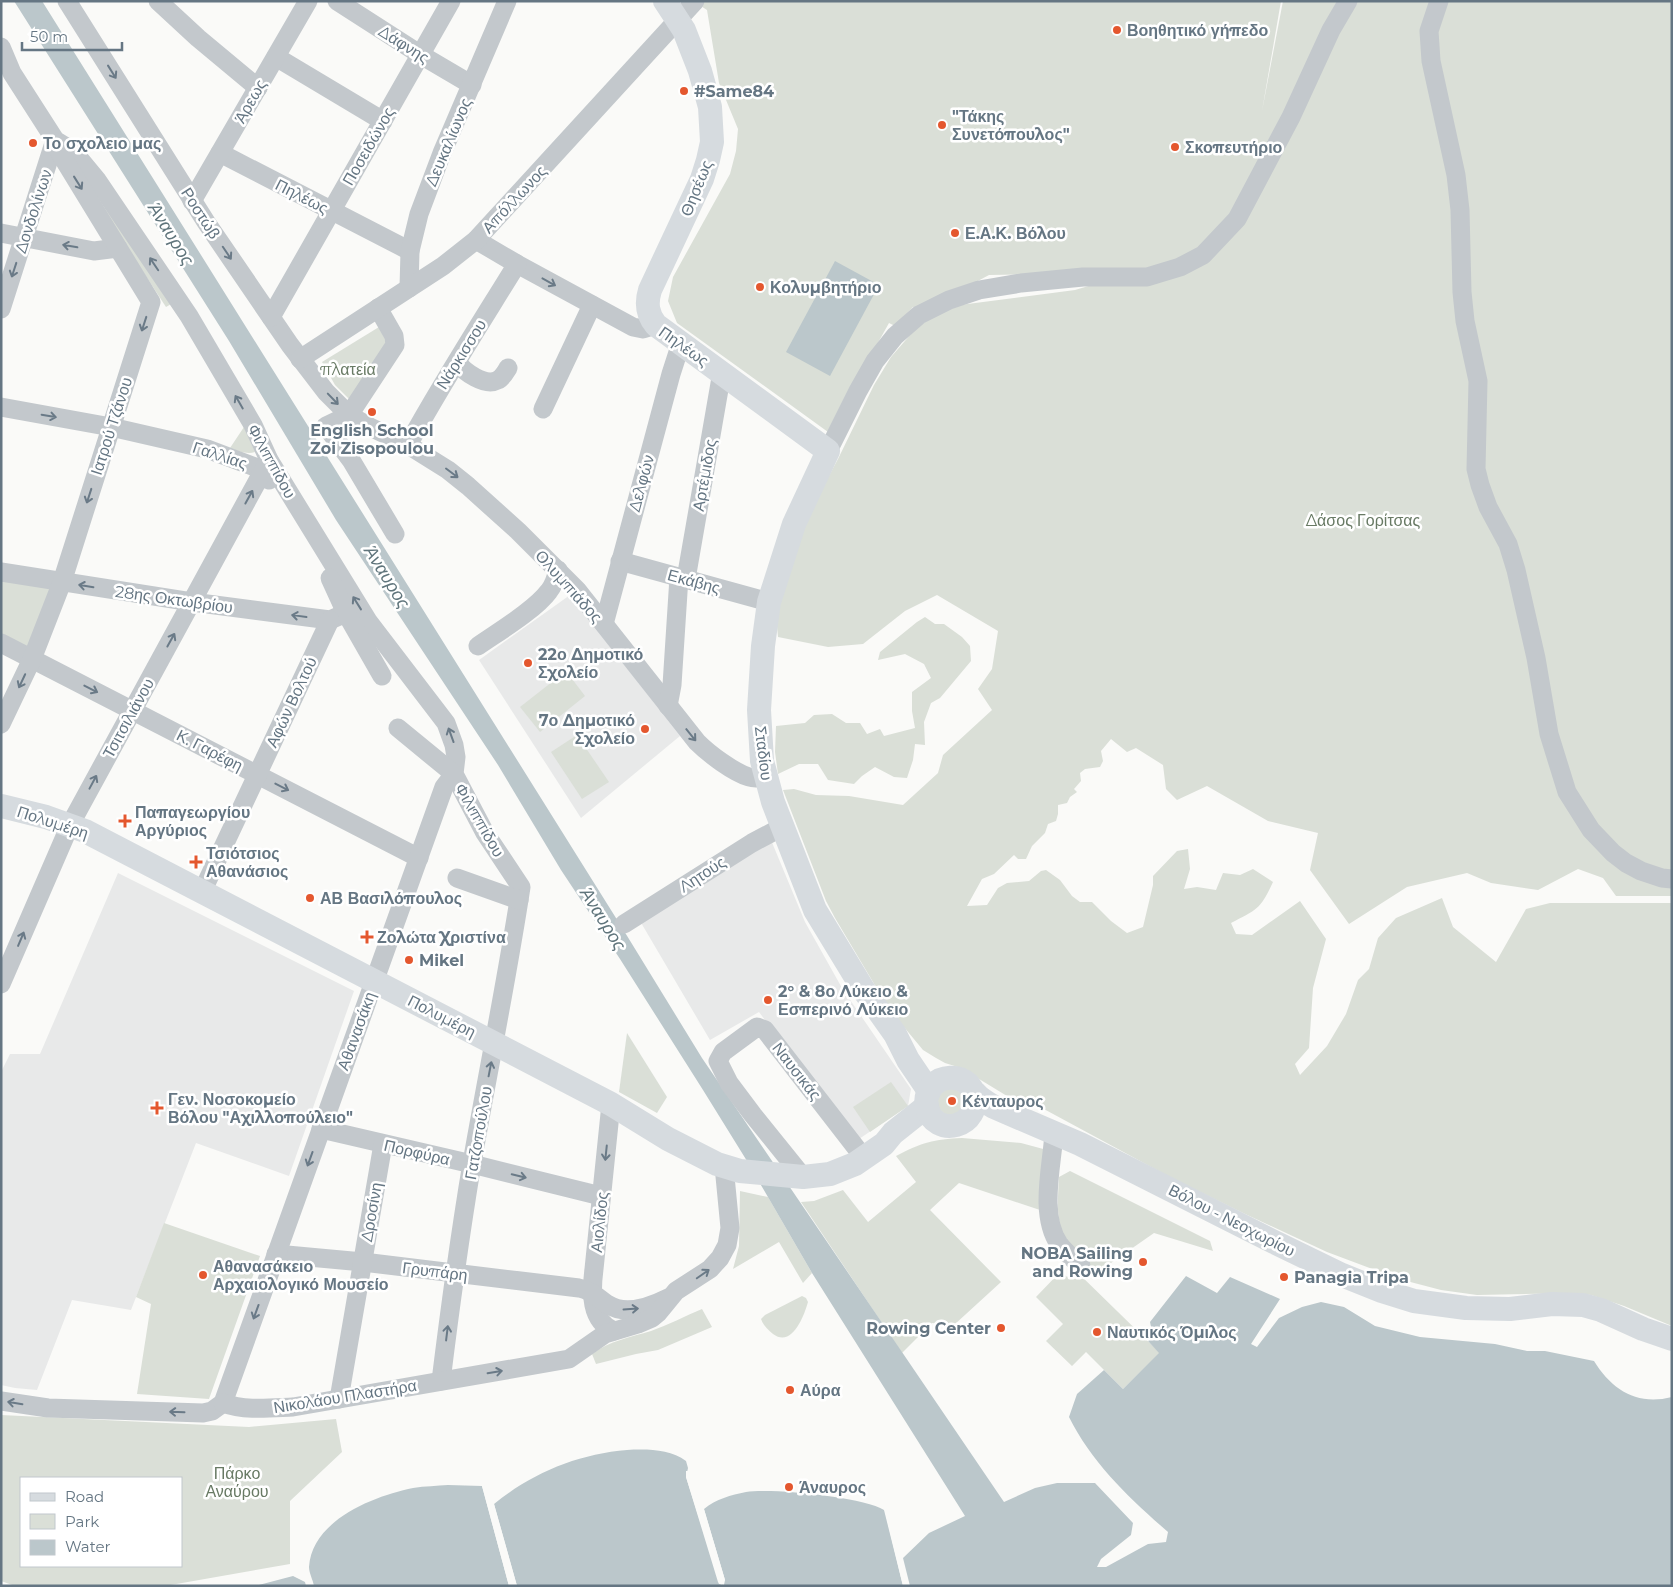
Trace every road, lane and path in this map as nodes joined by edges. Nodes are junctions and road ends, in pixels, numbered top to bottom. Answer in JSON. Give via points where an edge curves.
{"nodes":[{"id":1,"x":158,"y":1,"type":"edge"},
{"id":2,"x":308,"y":1,"type":"edge"},
{"id":3,"x":337,"y":1,"type":"edge"},
{"id":4,"x":451,"y":1,"type":"edge"},
{"id":5,"x":507,"y":1,"type":"edge"},
{"id":6,"x":695,"y":1,"type":"edge"},
{"id":7,"x":1348,"y":1,"type":"edge"},
{"id":8,"x":1439,"y":1,"type":"edge"},
{"id":9,"x":75,"y":4,"type":"edge"},
{"id":10,"x":672,"y":10,"type":"edge"},
{"id":11,"x":1,"y":47,"type":"edge"},
{"id":12,"x":420,"y":55,"type":"junction"},
{"id":13,"x":276,"y":57,"type":"junction"},
{"id":14,"x":6,"y":72,"type":"edge"},
{"id":15,"x":472,"y":85,"type":"junction"},
{"id":16,"x":258,"y":88,"type":"junction"},
{"id":17,"x":383,"y":121,"type":"junction"},
{"id":18,"x":55,"y":140,"type":"junction"},
{"id":19,"x":220,"y":153,"type":"junction"},
{"id":20,"x":192,"y":201,"type":"junction"},
{"id":21,"x":331,"y":211,"type":"junction"},
{"id":22,"x":1,"y":233,"type":"edge"},
{"id":23,"x":24,"y":238,"type":"junction"},
{"id":24,"x":476,"y":240,"type":"junction"},
{"id":25,"x":118,"y":248,"type":"junction"},
{"id":26,"x":410,"y":251,"type":"junction"},
{"id":27,"x":517,"y":264,"type":"junction"},
{"id":28,"x":409,"y":288,"type":"junction"},
{"id":29,"x":592,"y":305,"type":"junction"},
{"id":30,"x":378,"y":308,"type":"junction"},
{"id":31,"x":1,"y":309,"type":"edge"},
{"id":32,"x":271,"y":317,"type":"junction"},
{"id":33,"x":656,"y":325,"type":"junction"},
{"id":34,"x":681,"y":344,"type":"junction"},
{"id":35,"x":300,"y":359,"type":"junction"},
{"id":36,"x":457,"y":362,"type":"junction"},
{"id":37,"x":508,"y":368,"type":"dead end"},
{"id":38,"x":722,"y":372,"type":"junction"},
{"id":39,"x":1,"y":407,"type":"edge"},
{"id":40,"x":543,"y":409,"type":"dead end"},
{"id":41,"x":349,"y":415,"type":"junction"},
{"id":42,"x":111,"y":427,"type":"junction"},
{"id":43,"x":408,"y":445,"type":"junction"},
{"id":44,"x":828,"y":451,"type":"junction"},
{"id":45,"x":266,"y":465,"type":"junction"},
{"id":46,"x":395,"y":534,"type":"dead end"},
{"id":47,"x":620,"y":562,"type":"junction"},
{"id":48,"x":558,"y":570,"type":"junction"},
{"id":49,"x":1,"y":572,"type":"edge"},
{"id":50,"x":683,"y":578,"type":"junction"},
{"id":51,"x":62,"y":582,"type":"junction"},
{"id":52,"x":192,"y":602,"type":"junction"},
{"id":53,"x":769,"y":602,"type":"junction"},
{"id":54,"x":338,"y":616,"type":"junction"},
{"id":55,"x":604,"y":624,"type":"junction"},
{"id":56,"x":1,"y":643,"type":"edge"},
{"id":57,"x":478,"y":646,"type":"dead end"},
{"id":58,"x":32,"y":659,"type":"junction"},
{"id":59,"x":382,"y":676,"type":"dead end"},
{"id":60,"x":668,"y":706,"type":"junction"},
{"id":61,"x":133,"y":710,"type":"junction"},
{"id":62,"x":1,"y":724,"type":"edge"},
{"id":63,"x":398,"y":728,"type":"dead end"},
{"id":64,"x":257,"y":774,"type":"junction"},
{"id":65,"x":454,"y":774,"type":"junction"},
{"id":66,"x":765,"y":777,"type":"junction"},
{"id":67,"x":1,"y":806,"type":"edge"},
{"id":68,"x":70,"y":825,"type":"junction"},
{"id":69,"x":782,"y":828,"type":"junction"},
{"id":70,"x":420,"y":858,"type":"junction"},
{"id":71,"x":457,"y":878,"type":"dead end"},
{"id":72,"x":1672,"y":879,"type":"edge"},
{"id":73,"x":202,"y":892,"type":"junction"},
{"id":74,"x":520,"y":893,"type":"junction"},
{"id":75,"x":624,"y":924,"type":"dead end"},
{"id":76,"x":3,"y":976,"type":"edge"},
{"id":77,"x":374,"y":981,"type":"junction"},
{"id":78,"x":495,"y":1043,"type":"junction"},
{"id":79,"x":973,"y":1092,"type":"junction"},
{"id":80,"x":935,"y":1099,"type":"junction"},
{"id":81,"x":611,"y":1104,"type":"junction"},
{"id":82,"x":970,"y":1117,"type":"junction"},
{"id":83,"x":1029,"y":1123,"type":"junction"},
{"id":84,"x":321,"y":1129,"type":"junction"},
{"id":85,"x":1054,"y":1133,"type":"junction"},
{"id":86,"x":383,"y":1144,"type":"junction"},
{"id":87,"x":864,"y":1158,"type":"junction"},
{"id":88,"x":472,"y":1164,"type":"junction"},
{"id":89,"x":732,"y":1168,"type":"junction"},
{"id":90,"x":800,"y":1177,"type":"junction"},
{"id":91,"x":601,"y":1196,"type":"junction"},
{"id":92,"x":276,"y":1254,"type":"junction"},
{"id":93,"x":362,"y":1262,"type":"junction"},
{"id":94,"x":1081,"y":1266,"type":"dead end"},
{"id":95,"x":455,"y":1273,"type":"junction"},
{"id":96,"x":593,"y":1293,"type":"junction"},
{"id":97,"x":671,"y":1296,"type":"junction"},
{"id":98,"x":614,"y":1331,"type":"junction"},
{"id":99,"x":1672,"y":1339,"type":"edge"},
{"id":100,"x":441,"y":1381,"type":"junction"},
{"id":101,"x":339,"y":1399,"type":"junction"},
{"id":102,"x":1,"y":1400,"type":"edge"},
{"id":103,"x":223,"y":1403,"type":"junction"}],
"edges":[{"from":1,"to":16,"type":"street"},
{"from":2,"to":13,"type":"street","name":"Άρεως"},
{"from":3,"to":12,"type":"street","name":"Δάφνης"},
{"from":4,"to":12,"type":"street","name":"Ποσειδώνος"},
{"from":5,"to":15,"type":"street","name":"Δευκαλίωνος"},
{"from":6,"to":10,"type":"street","name":"Απόλλωνος"},
{"from":7,"to":44,"type":"street","via":[[1237,219],[1203,255],[1180,267],[1147,277],[1083,276],[979,290],[919,315],[875,360]]},
{"from":8,"to":72,"type":"street","via":[[1429,31],[1431,61],[1456,175],[1465,321],[1478,382],[1476,469],[1480,485],[1508,544],[1516,570],[1549,734],[1567,792],[1591,830],[1613,853],[1640,871]]},
{"from":9,"to":20,"type":"street","name":"Ροστώβ","one_way":true},
{"from":10,"to":24,"type":"street","name":"Απόλλωνος"},
{"from":10,"to":33,"type":"main road","name":"Θησέως","via":[[704,83],[712,120],[712,142],[702,179],[650,290],[648,312]]},
{"from":11,"to":14,"type":"street","name":"Φιλιππίδου"},
{"from":12,"to":15,"type":"street","name":"Δάφνης"},
{"from":12,"to":17,"type":"street","name":"Ποσειδώνος"},
{"from":13,"to":16,"type":"street","name":"Άρεως"},
{"from":13,"to":17,"type":"street"},
{"from":14,"to":18,"type":"street","name":"Φιλιππίδου"},
{"from":15,"to":26,"type":"street","name":"Δευκαλίωνος","via":[[418,214]]},
{"from":16,"to":19,"type":"street","name":"Άρεως"},
{"from":17,"to":21,"type":"street","name":"Ποσειδώνος"},
{"from":18,"to":23,"type":"street","name":"Δονδολίνων"},
{"from":18,"to":25,"type":"street","name":"Ιατρού Τζάνου","one_way":true},
{"from":45,"to":18,"type":"street","name":"Φιλιππίδου","one_way":true,"via":[[253,425],[189,316],[97,180],[72,150]]},
{"from":19,"to":20,"type":"street","name":"Άρεως"},
{"from":19,"to":21,"type":"street","name":"Πηλέως"},
{"from":20,"to":32,"type":"street","name":"Ροστώβ","one_way":true},
{"from":21,"to":26,"type":"street","name":"Πηλέως"},
{"from":21,"to":32,"type":"street","name":"Ποσειδώνος"},
{"from":22,"to":23,"type":"street"},
{"from":25,"to":23,"type":"street","one_way":true,"via":[[94,250]]},
{"from":23,"to":31,"type":"street","name":"Δονδολίνων","one_way":true},
{"from":24,"to":27,"type":"street","name":"Πηλέως"},
{"from":24,"to":28,"type":"street","name":"Απόλλωνος"},
{"from":25,"to":42,"type":"street","name":"Ιατρού Τζάνου","one_way":true,"via":[[151,302]]},
{"from":26,"to":28,"type":"street","name":"Δευκαλίωνος"},
{"from":27,"to":29,"type":"street","name":"Πηλέως","one_way":true},
{"from":27,"to":36,"type":"street","name":"Νάρκισσου"},
{"from":28,"to":30,"type":"street","name":"Απόλλωνος"},
{"from":29,"to":33,"type":"street","name":"Πηλέως","via":[[633,327],[644,329]]},
{"from":29,"to":40,"type":"street"},
{"from":30,"to":35,"type":"street","name":"Απόλλωνος"},
{"from":30,"to":41,"type":"street","via":[[394,336],[394,345]]},
{"from":32,"to":35,"type":"street","name":"Ροστώβ"},
{"from":33,"to":34,"type":"main road","name":"Πηλέως"},
{"from":34,"to":38,"type":"main road","name":"Πηλέως"},
{"from":34,"to":47,"type":"street","name":"Δελφών"},
{"from":35,"to":41,"type":"street","name":"Ροστώβ","one_way":true},
{"from":36,"to":37,"type":"street","via":[[470,374],[488,382],[504,376]]},
{"from":36,"to":43,"type":"street","name":"Νάρκισσου"},
{"from":38,"to":44,"type":"main road","name":"Πηλέως"},
{"from":38,"to":50,"type":"street","name":"Αρτέμιδος"},
{"from":39,"to":42,"type":"street","name":"Γαλλίας","one_way":true},
{"from":41,"to":43,"type":"street","name":"Ολυμπιάδος"},
{"from":41,"to":46,"type":"street","via":[[326,426],[351,460]]},
{"from":42,"to":45,"type":"street","name":"Γαλλίας"},
{"from":42,"to":51,"type":"street","name":"Ιατρού Τζάνου","one_way":true},
{"from":43,"to":48,"type":"street","name":"Ολυμπιάδος","one_way":true,"via":[[468,486]]},
{"from":44,"to":53,"type":"main road","name":"Σταδίου","via":[[794,524]]},
{"from":52,"to":45,"type":"street","name":"Τσιτσιλιάνου","one_way":true},
{"from":45,"to":54,"type":"street","name":"Γαλλίας","via":[[291,517],[325,568]]},
{"from":65,"to":45,"type":"street","name":"Φιλιππίδου","one_way":true,"via":[[456,757],[446,723],[368,621]]},
{"from":47,"to":50,"type":"street","name":"Εκάβης"},
{"from":47,"to":55,"type":"street","name":"Δελφών"},
{"from":48,"to":55,"type":"street","name":"Ολυμπιάδος"},
{"from":48,"to":57,"type":"street","via":[[549,592],[536,605]]},
{"from":49,"to":51,"type":"street","name":"28ης Οκτωβρίου"},
{"from":50,"to":53,"type":"street","name":"Εκάβης"},
{"from":50,"to":60,"type":"street","name":"Αρτέμιδος"},
{"from":52,"to":51,"type":"street","name":"28ης Οκτωβρίου","one_way":true},
{"from":51,"to":58,"type":"street","name":"Ιατρού Τζάνου"},
{"from":54,"to":52,"type":"street","name":"28ης Οκτωβρίου","one_way":true},
{"from":61,"to":52,"type":"street","name":"Τσιτσιλιάνου","one_way":true},
{"from":53,"to":66,"type":"main road","name":"Σταδίου","via":[[759,710],[760,751]]},
{"from":54,"to":59,"type":"street","name":"Γαλλίας"},
{"from":54,"to":64,"type":"street","name":"Αφών Βολτού"},
{"from":55,"to":60,"type":"street","name":"Ολυμπιάδος"},
{"from":56,"to":58,"type":"street","name":"Κ. Γαρέφη"},
{"from":58,"to":61,"type":"street","name":"Κ. Γαρέφη","one_way":true},
{"from":58,"to":62,"type":"street","name":"Ιατρού Τζάνου","one_way":true},
{"from":60,"to":66,"type":"street","name":"Ολυμπιάδος","one_way":true,"via":[[705,750],[750,778]]},
{"from":61,"to":64,"type":"street","name":"Κ. Γαρέφη"},
{"from":68,"to":61,"type":"street","name":"Τσιτσιλιάνου","one_way":true},
{"from":63,"to":65,"type":"street"},
{"from":64,"to":70,"type":"street","name":"Κ. Γαρέφη","one_way":true},
{"from":64,"to":73,"type":"street","name":"Αφών Βολτού"},
{"from":65,"to":70,"type":"street","name":"Αθανασάκη","via":[[444,787]]},
{"from":65,"to":74,"type":"street","name":"Φιλιππίδου"},
{"from":66,"to":69,"type":"main road","name":"Σταδίου"},
{"from":67,"to":68,"type":"main road","name":"Πολυμέρη"},
{"from":68,"to":73,"type":"main road","name":"Πολυμέρη"},
{"from":76,"to":68,"type":"street","name":"Τσιτσιλιάνου","one_way":true},
{"from":69,"to":75,"type":"street","name":"Λητούς","via":[[752,842]]},
{"from":69,"to":80,"type":"main road","name":"Σταδίου","via":[[819,919]]},
{"from":70,"to":77,"type":"street","name":"Αθανασάκη"},
{"from":71,"to":74,"type":"street"},
{"from":73,"to":77,"type":"main road","name":"Πολυμέρη"},
{"from":74,"to":78,"type":"street","name":"Γατζοπούλου"},
{"from":77,"to":78,"type":"main road","name":"Πολυμέρη"},
{"from":77,"to":84,"type":"street","name":"Αθανασάκη"},
{"from":78,"to":81,"type":"main road","name":"Πολυμέρη"},
{"from":88,"to":78,"type":"street","name":"Γατζοπούλου","one_way":true},
{"from":79,"to":80,"type":"main road","via":[[964,1081],[954,1078]]},
{"from":79,"to":82,"type":"main road","via":[[975,1104]]},
{"from":79,"to":83,"type":"main road","name":"Βόλου - Νεοχωρίου","via":[[994,1107]]},
{"from":80,"to":82,"type":"main road","via":[[946,1126],[955,1126]]},
{"from":80,"to":87,"type":"main road","name":"Πολυμέρη"},
{"from":81,"to":89,"type":"main road","name":"Πολυμέρη","via":[[668,1139]]},
{"from":81,"to":91,"type":"street","name":"Αιολίδος","one_way":true},
{"from":82,"to":83,"type":"main road","via":[[1000,1123]]},
{"from":83,"to":85,"type":"main road","name":"Βόλου - Νεοχωρίου"},
{"from":84,"to":86,"type":"street","name":"Πορφύρα"},
{"from":84,"to":92,"type":"street","name":"Αθανασάκη","one_way":true},
{"from":85,"to":94,"type":"street","via":[[1049,1216],[1058,1244]]},
{"from":85,"to":99,"type":"main road","name":"Βόλου - Νεοχωρίου","via":[[1342,1275],[1382,1291],[1414,1301],[1466,1308],[1584,1305]]},
{"from":86,"to":88,"type":"street","name":"Πορφύρα"},
{"from":86,"to":93,"type":"street","name":"Δροσίνη"},
{"from":87,"to":90,"type":"main road","name":"Πολυμέρη","via":[[830,1174]]},
{"from":87,"to":90,"type":"street","name":"Ναυσικάς","via":[[763,1028],[754,1029],[722,1052],[718,1057],[720,1066]]},
{"from":88,"to":91,"type":"street","name":"Πορφύρα","one_way":true},
{"from":88,"to":95,"type":"street","name":"Γατζοπούλου"},
{"from":89,"to":90,"type":"main road","name":"Πολυμέρη"},
{"from":97,"to":89,"type":"street","name":"Νικολάου Πλαστήρα","one_way":true,"via":[[710,1269],[724,1252],[729,1237]]},
{"from":91,"to":96,"type":"street","name":"Αιολίδος"},
{"from":92,"to":93,"type":"street","name":"Γρυπάρη"},
{"from":92,"to":103,"type":"street","name":"Αθανασάκη","one_way":true},
{"from":93,"to":95,"type":"street","name":"Γρυπάρη"},
{"from":93,"to":101,"type":"street","name":"Δροσίνη"},
{"from":95,"to":96,"type":"street","name":"Γρυπάρη","via":[[579,1288]]},
{"from":100,"to":95,"type":"street","name":"Γατζοπούλου","one_way":true},
{"from":96,"to":97,"type":"street","name":"Νικολάου Πλαστήρα","one_way":true,"via":[[608,1305],[621,1309],[647,1306]]},
{"from":96,"to":98,"type":"street","name":"Αιολίδος","via":[[599,1320]]},
{"from":97,"to":98,"type":"street","name":"Νικολάου Πλαστήρα","via":[[652,1318]]},
{"from":100,"to":98,"type":"street","name":"Νικολάου Πλαστήρα","one_way":true,"via":[[569,1358]]},
{"from":100,"to":101,"type":"street","name":"Νικολάου Πλαστήρα"},
{"from":101,"to":103,"type":"street","name":"Νικολάου Πλαστήρα","via":[[284,1407],[248,1408]]},
{"from":103,"to":102,"type":"street","one_way":true,"via":[[203,1413],[48,1408]]}]}
